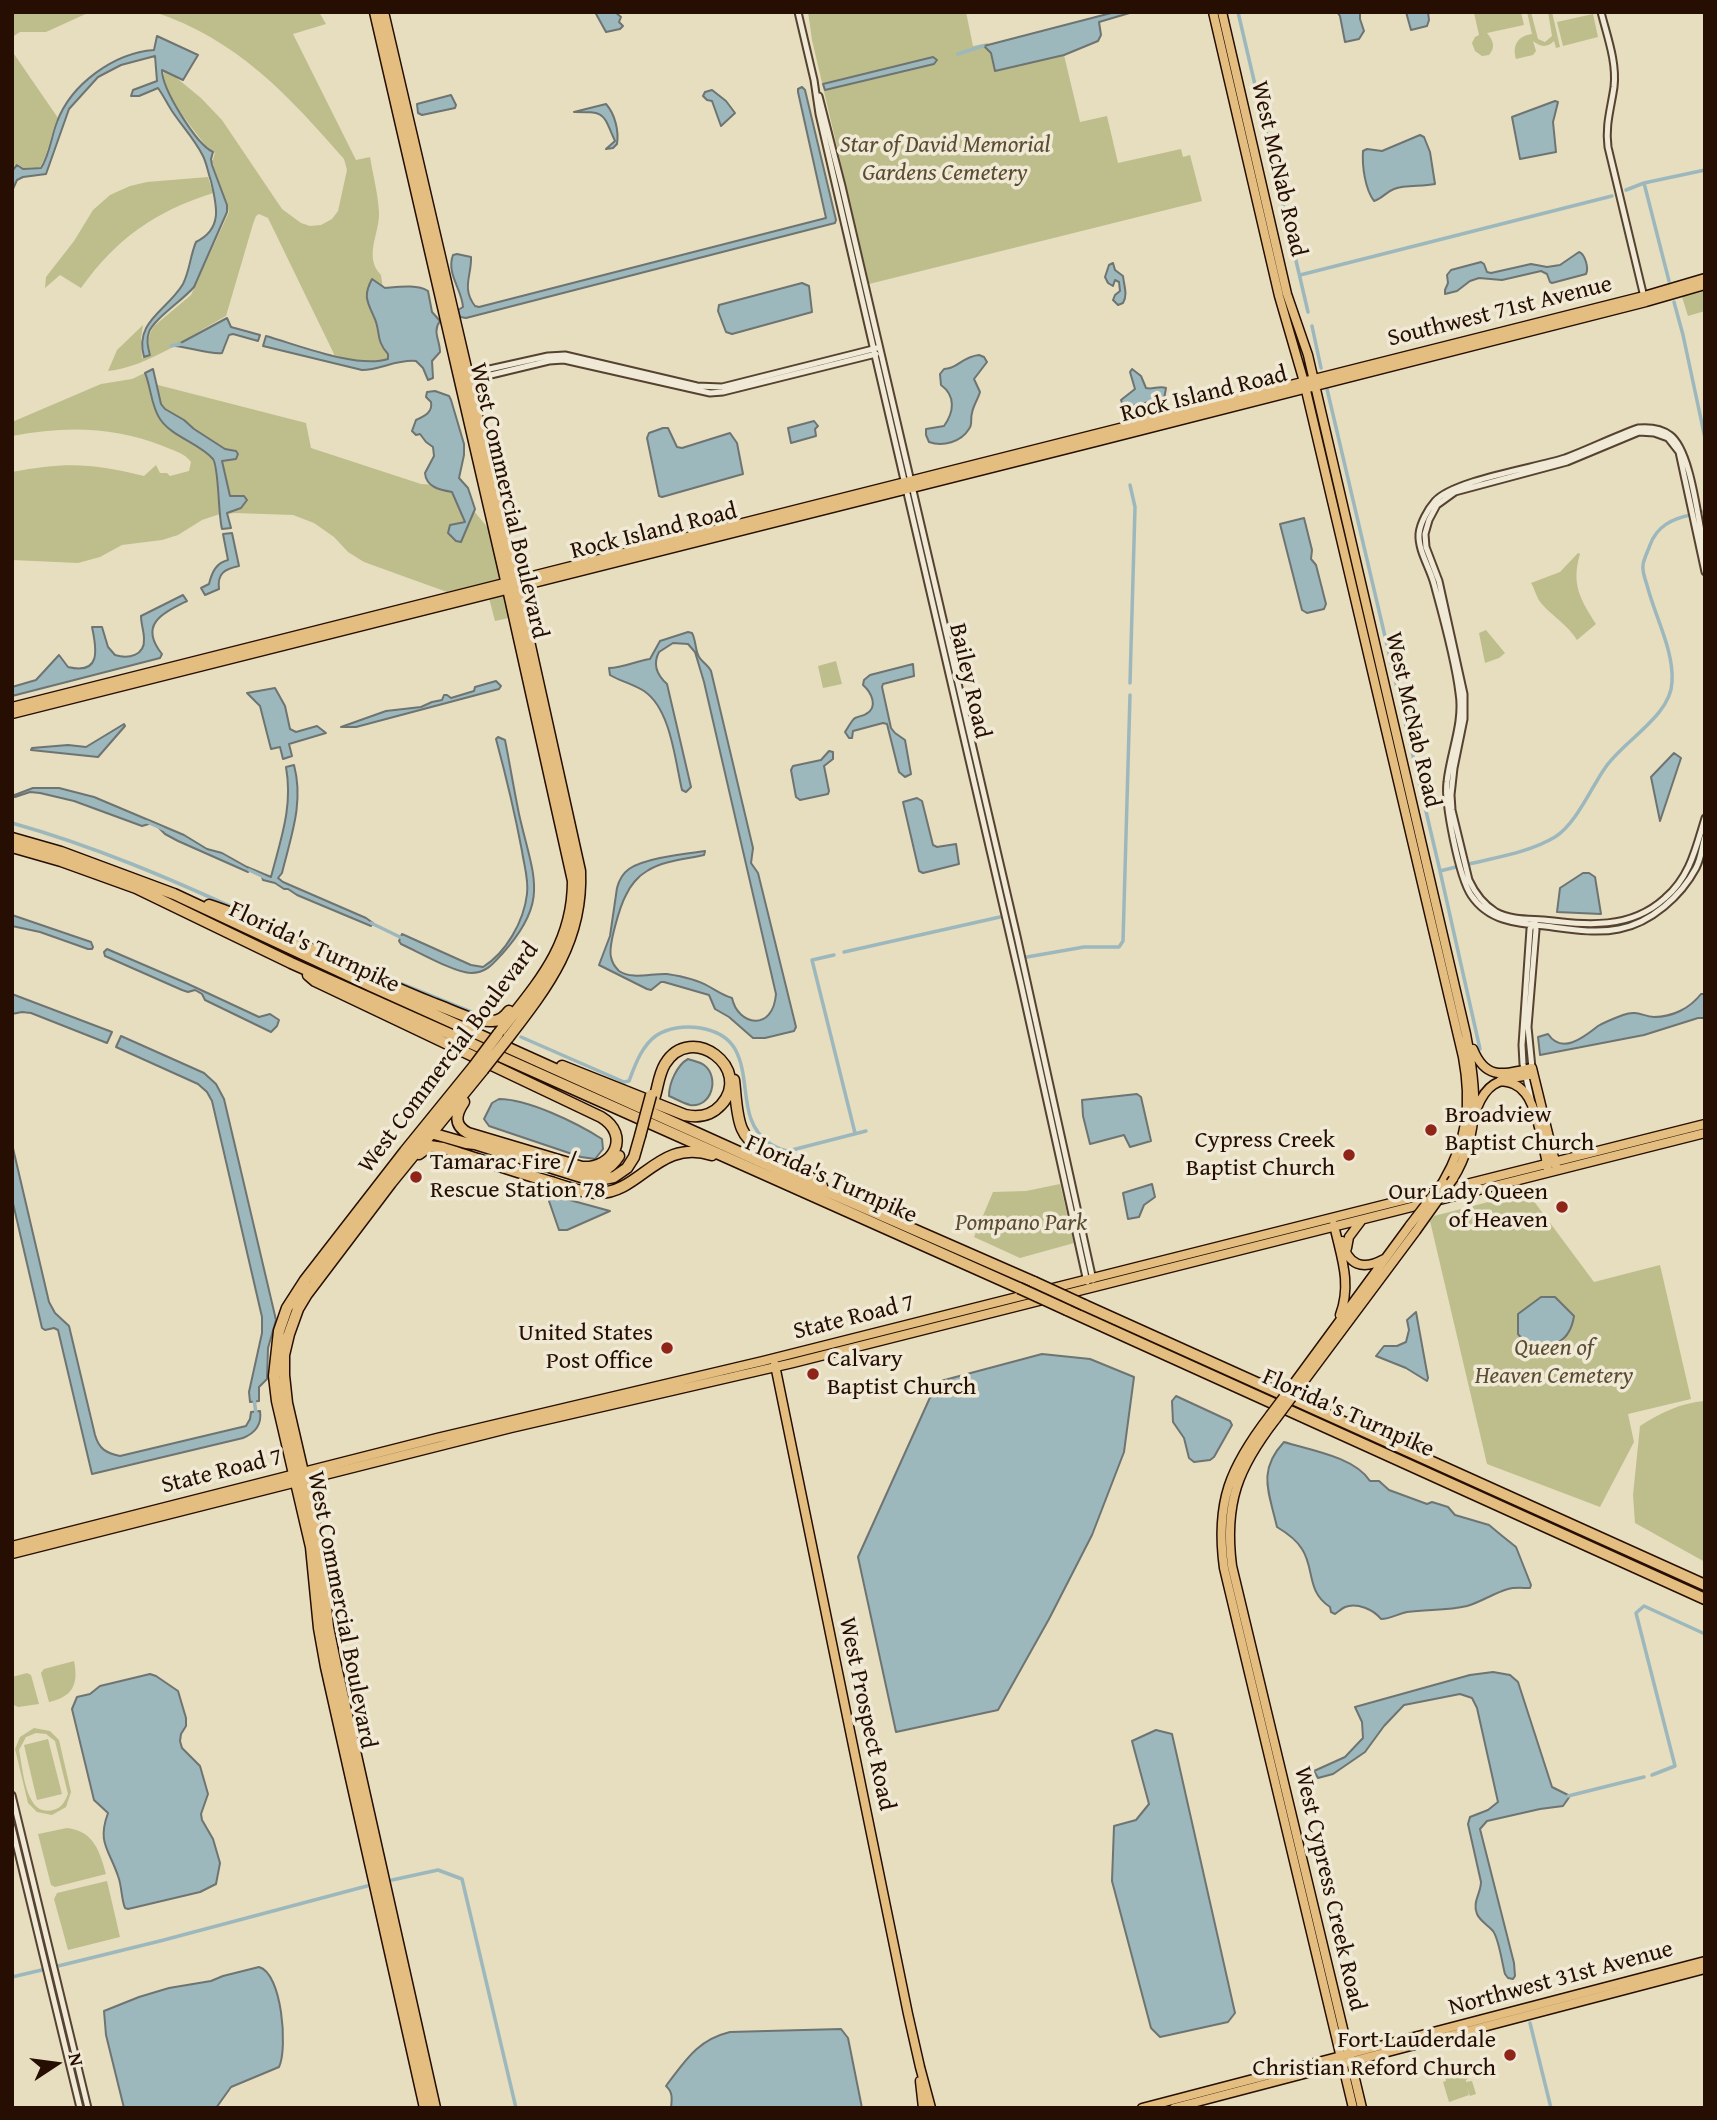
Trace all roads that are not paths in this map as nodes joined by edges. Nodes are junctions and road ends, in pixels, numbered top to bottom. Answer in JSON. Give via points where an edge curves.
{"nodes":[{"id":1,"x":375,"y":12,"type":"edge"},
{"id":2,"x":383,"y":12,"type":"edge"},
{"id":3,"x":798,"y":12,"type":"edge"},
{"id":4,"x":1213,"y":12,"type":"edge"},
{"id":5,"x":1222,"y":12,"type":"edge"},
{"id":6,"x":1601,"y":12,"type":"edge"},
{"id":7,"x":1705,"y":278,"type":"edge"},
{"id":8,"x":1705,"y":285,"type":"edge"},
{"id":9,"x":1645,"y":299,"type":"junction"},
{"id":10,"x":1573,"y":317,"type":"junction"},
{"id":11,"x":878,"y":351,"type":"junction"},
{"id":12,"x":1422,"y":356,"type":"junction"},
{"id":13,"x":464,"y":378,"type":"junction"},
{"id":14,"x":1309,"y":384,"type":"junction"},
{"id":15,"x":909,"y":485,"type":"junction"},
{"id":16,"x":1695,"y":516,"type":"junction"},
{"id":17,"x":1705,"y":551,"type":"edge"},
{"id":18,"x":1705,"y":572,"type":"edge"},
{"id":19,"x":512,"y":585,"type":"junction"},
{"id":20,"x":12,"y":707,"type":"edge"},
{"id":21,"x":12,"y":714,"type":"edge"},
{"id":22,"x":1705,"y":818,"type":"edge"},
{"id":23,"x":1705,"y":837,"type":"edge"},
{"id":24,"x":12,"y":838,"type":"edge"},
{"id":25,"x":12,"y":847,"type":"edge"},
{"id":26,"x":573,"y":881,"type":"junction"},
{"id":27,"x":174,"y":894,"type":"junction"},
{"id":28,"x":1534,"y":923,"type":"junction"},
{"id":29,"x":291,"y":962,"type":"junction"},
{"id":30,"x":516,"y":1020,"type":"junction"},
{"id":31,"x":1466,"y":1034,"type":"junction"},
{"id":32,"x":527,"y":1056,"type":"junction"},
{"id":33,"x":480,"y":1069,"type":"junction"},
{"id":34,"x":1529,"y":1072,"type":"junction"},
{"id":35,"x":1500,"y":1081,"type":"junction"},
{"id":36,"x":546,"y":1090,"type":"junction"},
{"id":37,"x":653,"y":1095,"type":"junction"},
{"id":38,"x":1532,"y":1106,"type":"junction"},
{"id":39,"x":1475,"y":1114,"type":"junction"},
{"id":40,"x":444,"y":1117,"type":"junction"},
{"id":41,"x":1705,"y":1124,"type":"edge"},
{"id":42,"x":431,"y":1133,"type":"junction"},
{"id":43,"x":1705,"y":1133,"type":"edge"},
{"id":44,"x":642,"y":1136,"type":"junction"},
{"id":45,"x":413,"y":1140,"type":"junction"},
{"id":46,"x":475,"y":1144,"type":"junction"},
{"id":47,"x":443,"y":1147,"type":"junction"},
{"id":48,"x":478,"y":1158,"type":"junction"},
{"id":49,"x":1551,"y":1163,"type":"junction"},
{"id":50,"x":745,"y":1166,"type":"junction"},
{"id":51,"x":554,"y":1168,"type":"junction"},
{"id":52,"x":398,"y":1173,"type":"junction"},
{"id":53,"x":1553,"y":1173,"type":"junction"},
{"id":54,"x":1491,"y":1178,"type":"junction"},
{"id":55,"x":828,"y":1191,"type":"junction"},
{"id":56,"x":1459,"y":1196,"type":"junction"},
{"id":57,"x":1335,"y":1217,"type":"junction"},
{"id":58,"x":1360,"y":1221,"type":"junction"},
{"id":59,"x":1337,"y":1227,"type":"junction"},
{"id":60,"x":1413,"y":1228,"type":"junction"},
{"id":61,"x":1269,"y":1234,"type":"junction"},
{"id":62,"x":1239,"y":1241,"type":"junction"},
{"id":63,"x":1242,"y":1251,"type":"junction"},
{"id":64,"x":1347,"y":1254,"type":"junction"},
{"id":65,"x":1223,"y":1256,"type":"junction"},
{"id":66,"x":1386,"y":1257,"type":"junction"},
{"id":67,"x":1089,"y":1279,"type":"junction"},
{"id":68,"x":1092,"y":1288,"type":"junction"},
{"id":69,"x":1337,"y":1324,"type":"junction"},
{"id":70,"x":775,"y":1361,"type":"junction"},
{"id":71,"x":677,"y":1382,"type":"junction"},
{"id":72,"x":1294,"y":1389,"type":"junction"},
{"id":73,"x":666,"y":1392,"type":"junction"},
{"id":74,"x":595,"y":1400,"type":"junction"},
{"id":75,"x":590,"y":1409,"type":"junction"},
{"id":76,"x":510,"y":1424,"type":"junction"},
{"id":77,"x":437,"y":1438,"type":"junction"},
{"id":78,"x":429,"y":1449,"type":"junction"},
{"id":79,"x":300,"y":1477,"type":"junction"},
{"id":80,"x":12,"y":1546,"type":"edge"},
{"id":81,"x":12,"y":1554,"type":"edge"},
{"id":82,"x":1705,"y":1586,"type":"edge"},
{"id":83,"x":1705,"y":1598,"type":"edge"},
{"id":84,"x":12,"y":1795,"type":"edge"},
{"id":85,"x":12,"y":1827,"type":"edge"},
{"id":86,"x":387,"y":1935,"type":"junction"},
{"id":87,"x":1705,"y":1961,"type":"edge"},
{"id":88,"x":1705,"y":1969,"type":"edge"},
{"id":89,"x":410,"y":1992,"type":"junction"},
{"id":90,"x":61,"y":1996,"type":"junction"},
{"id":91,"x":54,"y":1998,"type":"junction"},
{"id":92,"x":1345,"y":2059,"type":"junction"},
{"id":93,"x":920,"y":2067,"type":"junction"},
{"id":94,"x":80,"y":2108,"type":"edge"},
{"id":95,"x":88,"y":2108,"type":"edge"},
{"id":96,"x":425,"y":2108,"type":"edge"},
{"id":97,"x":435,"y":2108,"type":"edge"},
{"id":98,"x":923,"y":2108,"type":"edge"},
{"id":99,"x":931,"y":2108,"type":"edge"},
{"id":100,"x":1142,"y":2108,"type":"edge"},
{"id":101,"x":1174,"y":2108,"type":"edge"},
{"id":102,"x":1353,"y":2108,"type":"edge"},
{"id":103,"x":1362,"y":2108,"type":"edge"}],
"edges":[{"from":1,"to":13,"type":"highway","name":"West Commercial Boulevard"},
{"from":2,"to":13,"type":"highway","name":"West Commercial Boulevard"},
{"from":3,"to":11,"type":"street","name":"Bailey Road"},
{"from":4,"to":14,"type":"main road","name":"West McNab Road","via":[[1279,296]]},
{"from":5,"to":14,"type":"main road","name":"West McNab Road","via":[[1285,285],[1308,355]]},
{"from":6,"to":9,"type":"street","via":[[1614,66],[1608,147]]},
{"from":7,"to":9,"type":"main road","name":"Southwest 71st Avenue"},
{"from":8,"to":9,"type":"main road","name":"Southwest 71st Avenue"},
{"from":9,"to":10,"type":"main road","name":"Southwest 71st Avenue"},
{"from":9,"to":10,"type":"main road","name":"Southwest 71st Avenue"},
{"from":10,"to":12,"type":"main road","name":"Southwest 71st Avenue"},
{"from":10,"to":12,"type":"main road","name":"Southwest 71st Avenue"},
{"from":11,"to":13,"type":"street","via":[[722,387],[697,386],[565,355]]},
{"from":11,"to":15,"type":"street","name":"Bailey Road"},
{"from":12,"to":14,"type":"main road","name":"Southwest 71st Avenue"},
{"from":12,"to":14,"type":"main road","name":"Southwest 71st Avenue"},
{"from":13,"to":19,"type":"highway","name":"West Commercial Boulevard"},
{"from":14,"to":15,"type":"main road","name":"Rock Island Road"},
{"from":14,"to":31,"type":"main road","name":"West McNab Road"},
{"from":14,"to":60,"type":"main road","name":"West McNab Road","bridge":true,"via":[[1469,1091],[1465,1130],[1454,1164]]},
{"from":15,"to":19,"type":"main road","name":"Rock Island Road"},
{"from":15,"to":67,"type":"street","name":"Bailey Road"},
{"from":16,"to":17,"type":"street"},
{"from":16,"to":18,"type":"street"},
{"from":16,"to":28,"type":"street","via":[[1679,452],[1668,438],[1646,432],[1567,462],[1455,492],[1437,505],[1429,520],[1426,547],[1439,581],[1464,694],[1451,795],[1465,866],[1484,903],[1510,918]]},
{"from":19,"to":20,"type":"main road","name":"Rock Island Road"},
{"from":19,"to":21,"type":"main road","name":"Rock Island Road"},
{"from":19,"to":26,"type":"highway","name":"West Commercial Boulevard"},
{"from":19,"to":30,"type":"highway","name":"West Commercial Boulevard","via":[[579,859],[581,887],[575,927],[561,963],[543,992]]},
{"from":22,"to":28,"type":"street","via":[[1685,875],[1655,907],[1628,920],[1605,924]]},
{"from":23,"to":28,"type":"street","via":[[1697,866],[1681,890],[1645,919],[1604,930]]},
{"from":24,"to":27,"type":"highway","name":"Florida's Turnpike"},
{"from":25,"to":29,"type":"highway","name":"Florida's Turnpike","via":[[136,888]]},
{"from":26,"to":27,"type":"highway","via":[[556,946],[507,1013],[494,1021],[483,1021],[385,984],[224,909]]},
{"from":26,"to":30,"type":"highway","name":"West Commercial Boulevard","via":[[563,940]]},
{"from":27,"to":32,"type":"highway","name":"Florida's Turnpike"},
{"from":28,"to":34,"type":"street"},
{"from":29,"to":36,"type":"highway","via":[[315,981]]},
{"from":29,"to":50,"type":"highway","name":"Florida's Turnpike"},
{"from":30,"to":33,"type":"highway","name":"West Commercial Boulevard","bridge":true},
{"from":31,"to":34,"type":"main road","via":[[1479,1062],[1489,1071]]},
{"from":31,"to":39,"type":"main road","name":"West McNab Road"},
{"from":32,"to":37,"type":"highway","via":[[694,1117],[723,1103],[729,1074],[722,1060],[709,1050],[680,1050],[666,1062]]},
{"from":32,"to":55,"type":"highway","name":"Florida's Turnpike"},
{"from":33,"to":36,"type":"highway","via":[[458,1111],[458,1125],[464,1132],[582,1167],[592,1168],[611,1158],[617,1141],[611,1125]]},
{"from":33,"to":40,"type":"highway","name":"West Commercial Boulevard"},
{"from":33,"to":42,"type":"highway"},
{"from":33,"to":45,"type":"highway","name":"West Commercial Boulevard"},
{"from":34,"to":35,"type":"main road"},
{"from":34,"to":38,"type":"street"},
{"from":34,"to":49,"type":"main road"},
{"from":35,"to":38,"type":"main road","via":[[1519,1086]]},
{"from":35,"to":39,"type":"main road","via":[[1487,1089]]},
{"from":36,"to":51,"type":"highway","via":[[607,1115],[622,1137],[617,1160],[603,1171]]},
{"from":37,"to":44,"type":"highway","bridge":true},
{"from":37,"to":55,"type":"highway","via":[[659,1065],[671,1051],[699,1043],[715,1049],[732,1072],[747,1138]]},
{"from":38,"to":49,"type":"main road"},
{"from":39,"to":60,"type":"main road","name":"West McNab Road","bridge":true,"via":[[1461,1166]]},
{"from":40,"to":42,"type":"highway","name":"West Commercial Boulevard"},
{"from":40,"to":46,"type":"highway","via":[[447,1133]]},
{"from":41,"to":49,"type":"main road","name":"State Road 7"},
{"from":42,"to":45,"type":"highway"},
{"from":42,"to":46,"type":"highway"},
{"from":42,"to":47,"type":"highway"},
{"from":42,"to":52,"type":"highway","name":"West Commercial Boulevard"},
{"from":43,"to":53,"type":"main road","name":"State Road 7"},
{"from":44,"to":48,"type":"highway","via":[[634,1165],[622,1177],[601,1186],[589,1187]]},
{"from":44,"to":51,"type":"highway","via":[[627,1168],[614,1177],[594,1181]]},
{"from":45,"to":79,"type":"highway","name":"West Commercial Boulevard","via":[[300,1288],[279,1331],[274,1376],[278,1405]]},
{"from":46,"to":51,"type":"highway"},
{"from":47,"to":48,"type":"highway"},
{"from":47,"to":52,"type":"highway","via":[[426,1148]]},
{"from":48,"to":50,"type":"highway","via":[[600,1193],[620,1187],[684,1151],[704,1152]]},
{"from":49,"to":53,"type":"main road"},
{"from":49,"to":54,"type":"main road","name":"State Road 7"},
{"from":50,"to":83,"type":"highway","name":"Florida's Turnpike","bridge":true},
{"from":52,"to":79,"type":"highway","name":"West Commercial Boulevard","via":[[307,1294],[289,1334],[284,1375]]},
{"from":53,"to":56,"type":"main road","name":"State Road 7"},
{"from":54,"to":56,"type":"main road"},
{"from":54,"to":57,"type":"main road","name":"State Road 7"},
{"from":55,"to":82,"type":"highway","name":"Florida's Turnpike","bridge":true},
{"from":56,"to":58,"type":"main road","name":"State Road 7"},
{"from":57,"to":59,"type":"main road"},
{"from":57,"to":61,"type":"main road","name":"State Road 7"},
{"from":58,"to":59,"type":"main road","name":"State Road 7"},
{"from":58,"to":64,"type":"main road","via":[[1349,1237]]},
{"from":59,"to":63,"type":"main road","name":"State Road 7"},
{"from":59,"to":64,"type":"main road"},
{"from":59,"to":69,"type":"main road","via":[[1347,1288]]},
{"from":60,"to":66,"type":"main road","name":"West McNab Road"},
{"from":60,"to":72,"type":"main road","name":"West McNab Road"},
{"from":61,"to":62,"type":"main road","name":"State Road 7"},
{"from":61,"to":63,"type":"main road","via":[[1247,1243]]},
{"from":62,"to":65,"type":"main road"},
{"from":62,"to":67,"type":"main road","name":"State Road 7"},
{"from":63,"to":65,"type":"main road","name":"State Road 7"},
{"from":64,"to":66,"type":"main road","via":[[1355,1263],[1367,1266]]},
{"from":65,"to":68,"type":"main road","name":"State Road 7"},
{"from":66,"to":69,"type":"main road","name":"West McNab Road"},
{"from":67,"to":68,"type":"street","name":"Bailey Road"},
{"from":67,"to":70,"type":"main road","name":"State Road 7"},
{"from":68,"to":70,"type":"main road","name":"State Road 7"},
{"from":69,"to":72,"type":"main road","name":"West McNab Road"},
{"from":70,"to":71,"type":"main road","name":"State Road 7"},
{"from":70,"to":73,"type":"main road","name":"State Road 7"},
{"from":70,"to":93,"type":"main road","name":"West Prospect Road"},
{"from":71,"to":73,"type":"main road"},
{"from":71,"to":74,"type":"main road","name":"State Road 7"},
{"from":72,"to":92,"type":"main road","name":"West Cypress Creek Road","bridge":true,"via":[[1234,1469],[1221,1543]]},
{"from":73,"to":75,"type":"main road","name":"State Road 7"},
{"from":74,"to":75,"type":"main road"},
{"from":74,"to":76,"type":"main road","name":"State Road 7"},
{"from":75,"to":76,"type":"main road","name":"State Road 7"},
{"from":76,"to":77,"type":"main road","name":"State Road 7"},
{"from":76,"to":78,"type":"main road","name":"State Road 7","via":[[500,1431]]},
{"from":77,"to":78,"type":"main road"},
{"from":77,"to":79,"type":"main road","name":"State Road 7"},
{"from":78,"to":79,"type":"main road","name":"State Road 7"},
{"from":79,"to":80,"type":"main road","name":"State Road 7"},
{"from":79,"to":81,"type":"main road","name":"State Road 7"},
{"from":79,"to":86,"type":"highway","name":"West Commercial Boulevard","via":[[325,1661]]},
{"from":79,"to":89,"type":"highway","name":"West Commercial Boulevard","via":[[320,1546],[328,1627]]},
{"from":84,"to":90,"type":"street"},
{"from":85,"to":91,"type":"street"},
{"from":86,"to":89,"type":"highway","via":[[402,1987]]},
{"from":86,"to":96,"type":"highway","name":"West Commercial Boulevard"},
{"from":87,"to":92,"type":"main road","name":"Northwest 31st Avenue"},
{"from":88,"to":92,"type":"main road","name":"Northwest 31st Avenue"},
{"from":89,"to":97,"type":"highway","name":"West Commercial Boulevard"},
{"from":90,"to":91,"type":"street"},
{"from":90,"to":95,"type":"street"},
{"from":91,"to":94,"type":"street"},
{"from":92,"to":100,"type":"main road","name":"Northwest 31st Avenue"},
{"from":92,"to":101,"type":"main road","name":"Northwest 31st Avenue"},
{"from":92,"to":102,"type":"main road","name":"West Cypress Creek Road"},
{"from":92,"to":103,"type":"main road","name":"West Cypress Creek Road"},
{"from":93,"to":98,"type":"main road","name":"West Prospect Road"},
{"from":93,"to":99,"type":"main road","name":"West Prospect Road"}]}
